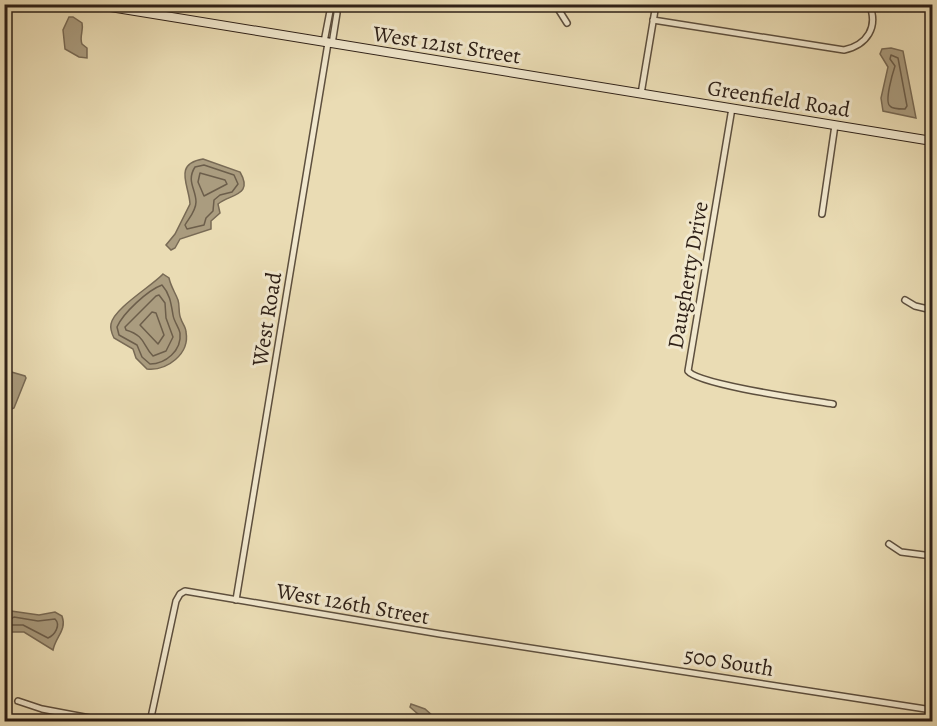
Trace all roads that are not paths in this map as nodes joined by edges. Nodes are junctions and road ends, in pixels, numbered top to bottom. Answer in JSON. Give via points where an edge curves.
{"nodes":[{"id":1,"x":92,"y":4,"type":"edge"},
{"id":2,"x":433,"y":4,"type":"edge"},
{"id":3,"x":490,"y":4,"type":"edge"},
{"id":4,"x":555,"y":4,"type":"edge"},
{"id":5,"x":656,"y":4,"type":"edge"},
{"id":6,"x":870,"y":4,"type":"edge"},
{"id":7,"x":335,"y":5,"type":"edge"},
{"id":8,"x":467,"y":5,"type":"edge"},
{"id":9,"x":653,"y":20,"type":"junction"},
{"id":10,"x":567,"y":23,"type":"dead end"},
{"id":11,"x":328,"y":43,"type":"junction"},
{"id":12,"x":619,"y":91,"type":"joint"},
{"id":13,"x":641,"y":94,"type":"junction"},
{"id":14,"x":732,"y":108,"type":"junction"},
{"id":15,"x":835,"y":125,"type":"junction"},
{"id":16,"x":933,"y":141,"type":"edge"},
{"id":17,"x":822,"y":214,"type":"dead end"},
{"id":18,"x":906,"y":300,"type":"dead end"},
{"id":19,"x":933,"y":310,"type":"edge"},
{"id":20,"x":832,"y":404,"type":"dead end"},
{"id":21,"x":889,"y":544,"type":"dead end"},
{"id":22,"x":933,"y":556,"type":"edge"},
{"id":23,"x":236,"y":600,"type":"junction"},
{"id":24,"x":520,"y":646,"type":"joint"},
{"id":25,"x":18,"y":701,"type":"dead end"},
{"id":26,"x":933,"y":710,"type":"edge"},
{"id":27,"x":111,"y":722,"type":"edge"},
{"id":28,"x":150,"y":722,"type":"edge"}],
"edges":[{"from":1,"to":11,"type":"street","name":"West 121st Street"},
{"from":2,"to":8,"type":"street"},
{"from":3,"to":8,"type":"street"},
{"from":4,"to":10,"type":"street"},
{"from":5,"to":9,"type":"street"},
{"from":6,"to":9,"type":"street","via":[[874,25],[869,36],[854,48],[844,50]]},
{"from":7,"to":11,"type":"street","name":"West Road","via":[[337,13]]},
{"from":9,"to":13,"type":"street"},
{"from":11,"to":12,"type":"street","name":"West 121st Street"},
{"from":11,"to":23,"type":"street","name":"West Road"},
{"from":12,"to":13,"type":"street","name":"Greenfield Road"},
{"from":13,"to":14,"type":"street","name":"Greenfield Road"},
{"from":14,"to":15,"type":"street","name":"Greenfield Road"},
{"from":14,"to":20,"type":"street","name":"Daugherty Drive","via":[[688,371],[744,389]]},
{"from":15,"to":16,"type":"street","name":"Greenfield Road"},
{"from":15,"to":17,"type":"street"},
{"from":18,"to":19,"type":"street"},
{"from":21,"to":22,"type":"street","via":[[901,552]]},
{"from":23,"to":24,"type":"street","name":"West 126th Street"},
{"from":23,"to":28,"type":"street","name":"West 126th Street","via":[[192,592],[180,594]]},
{"from":24,"to":26,"type":"street","name":"500 South"},
{"from":25,"to":27,"type":"street"}]}
